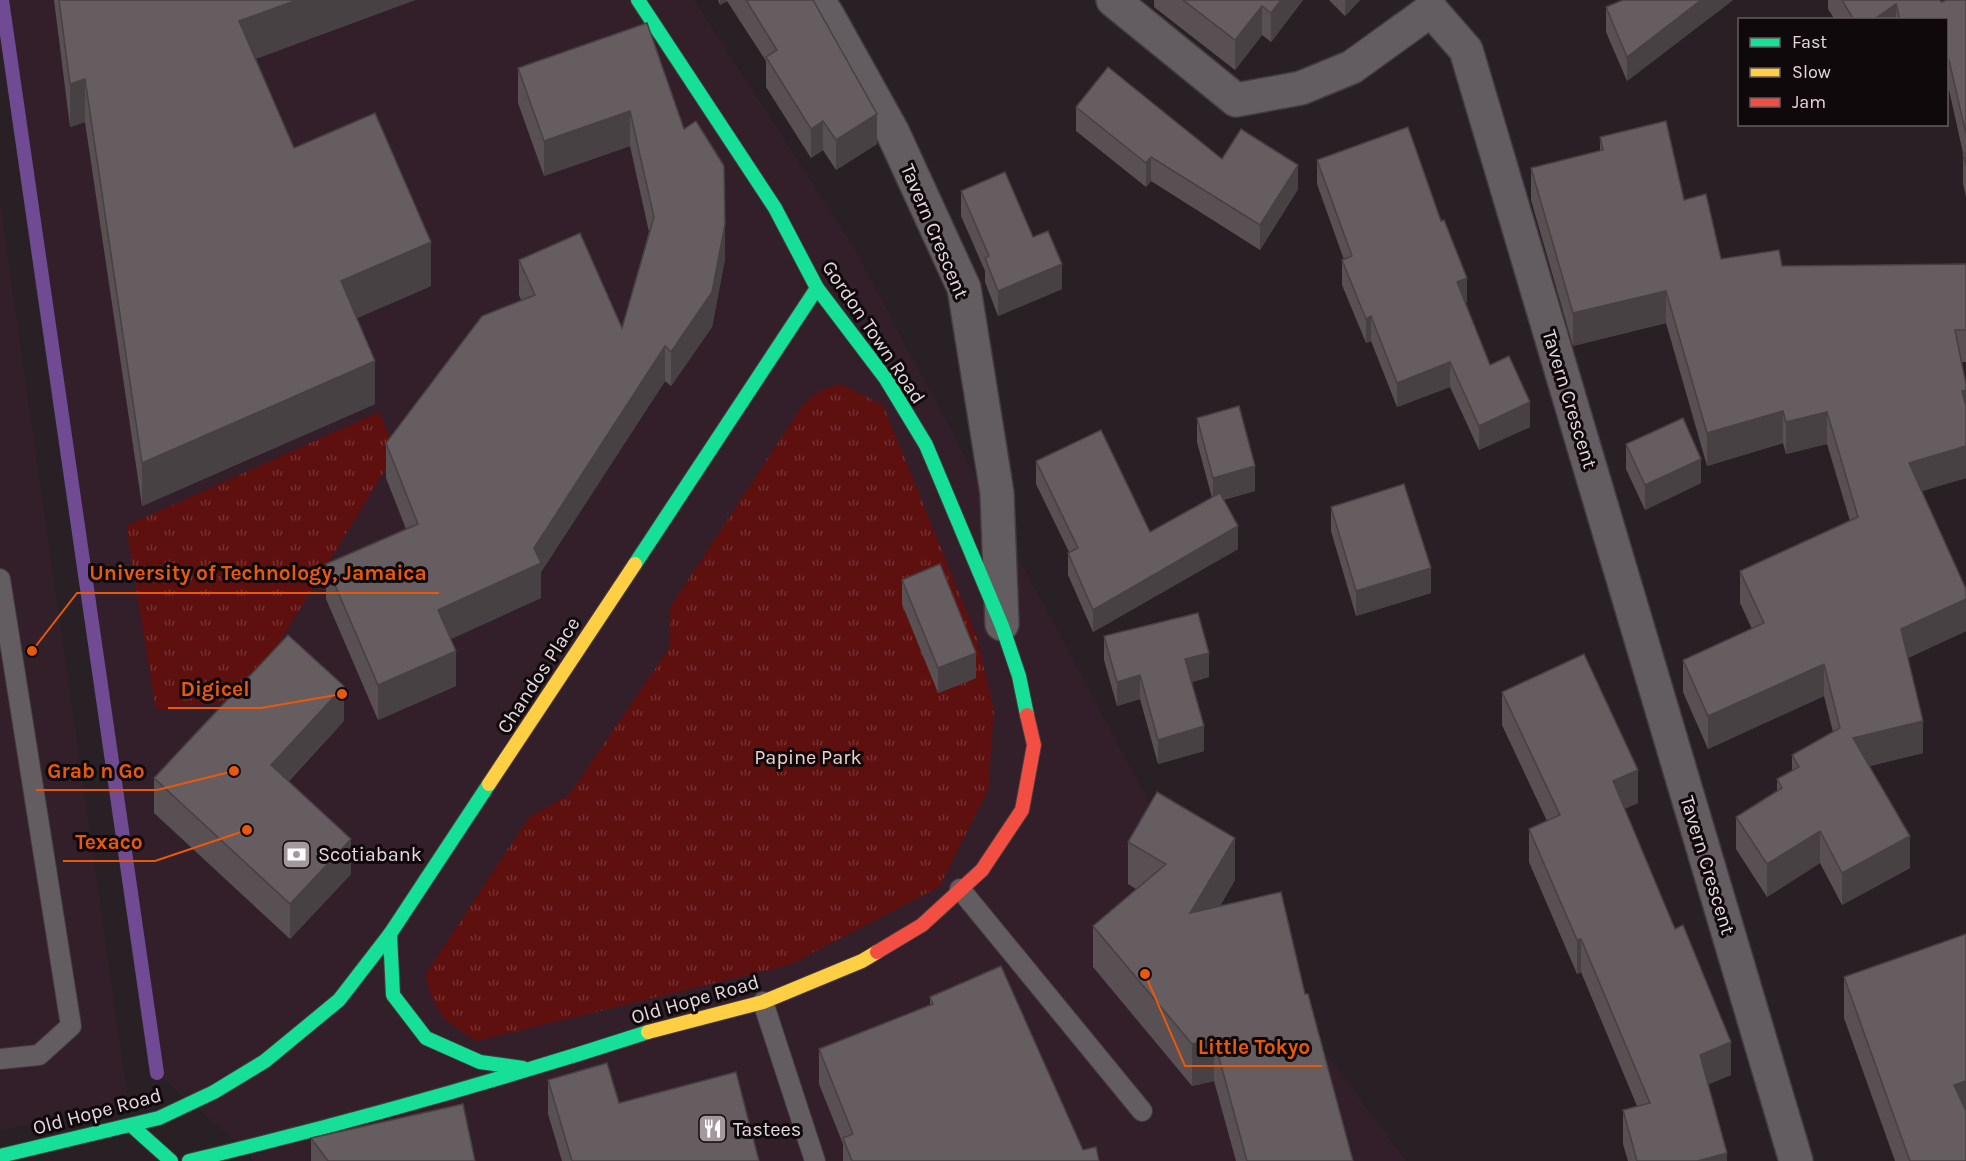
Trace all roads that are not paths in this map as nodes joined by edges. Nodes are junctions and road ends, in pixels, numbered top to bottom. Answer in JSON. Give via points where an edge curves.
{"nodes":[{"id":1,"x":638,"y":0,"type":"edge"},
{"id":2,"x":818,"y":0,"type":"edge"},
{"id":3,"x":1113,"y":0,"type":"edge"},
{"id":4,"x":1435,"y":5,"type":"edge"},
{"id":5,"x":817,"y":288,"type":"junction"},
{"id":6,"x":0,"y":579,"type":"edge"},
{"id":7,"x":1002,"y":626,"type":"junction"},
{"id":8,"x":1019,"y":676,"type":"joint"},
{"id":9,"x":960,"y":889,"type":"junction"},
{"id":10,"x":390,"y":934,"type":"junction"},
{"id":11,"x":763,"y":1002,"type":"junction"},
{"id":12,"x":0,"y":1059,"type":"edge"},
{"id":13,"x":265,"y":1061,"type":"joint"},
{"id":14,"x":534,"y":1069,"type":"junction"},
{"id":15,"x":1142,"y":1110,"type":"dead end"},
{"id":16,"x":132,"y":1126,"type":"junction"},
{"id":17,"x":0,"y":1156,"type":"edge"},
{"id":18,"x":171,"y":1161,"type":"edge"},
{"id":19,"x":189,"y":1161,"type":"edge"},
{"id":20,"x":815,"y":1161,"type":"edge"},
{"id":21,"x":1796,"y":1161,"type":"edge"}],
"edges":[{"from":1,"to":5,"type":"main road","name":"Gordon Town Road","via":[[776,208]]},
{"from":2,"to":7,"type":"street","name":"Tavern Crescent","via":[[892,131],[964,288],[997,493]]},
{"from":3,"to":4,"type":"street","name":"Tavern Crescent","via":[[1236,100],[1300,88],[1352,67]]},
{"from":4,"to":21,"type":"street","name":"Tavern Crescent","via":[[1466,50]]},
{"from":5,"to":7,"type":"main road","name":"Gordon Town Road","via":[[886,379],[926,445]]},
{"from":5,"to":10,"type":"main road","name":"Chandos Place"},
{"from":6,"to":12,"type":"lane","via":[[71,1026],[39,1055]]},
{"from":7,"to":8,"type":"main road","name":"Gordon Town Road"},
{"from":8,"to":9,"type":"main road","name":"Old Hope Road","via":[[1034,745],[1022,810],[981,870]]},
{"from":9,"to":11,"type":"main road","name":"Old Hope Road","via":[[922,925],[862,961]]},
{"from":9,"to":15,"type":"lane"},
{"from":10,"to":13,"type":"main road","name":"Chandos Place","via":[[339,1000]]},
{"from":10,"to":14,"type":"main road","via":[[393,995],[426,1038],[480,1062]]},
{"from":11,"to":14,"type":"main road","name":"Old Hope Road","via":[[654,1030]]},
{"from":11,"to":20,"type":"lane"},
{"from":13,"to":16,"type":"main road","name":"Old Hope Road","via":[[214,1092]]},
{"from":14,"to":19,"type":"main road","name":"Old Hope Road"},
{"from":16,"to":17,"type":"main road","name":"Old Hope Road"},
{"from":16,"to":18,"type":"main road"}]}
